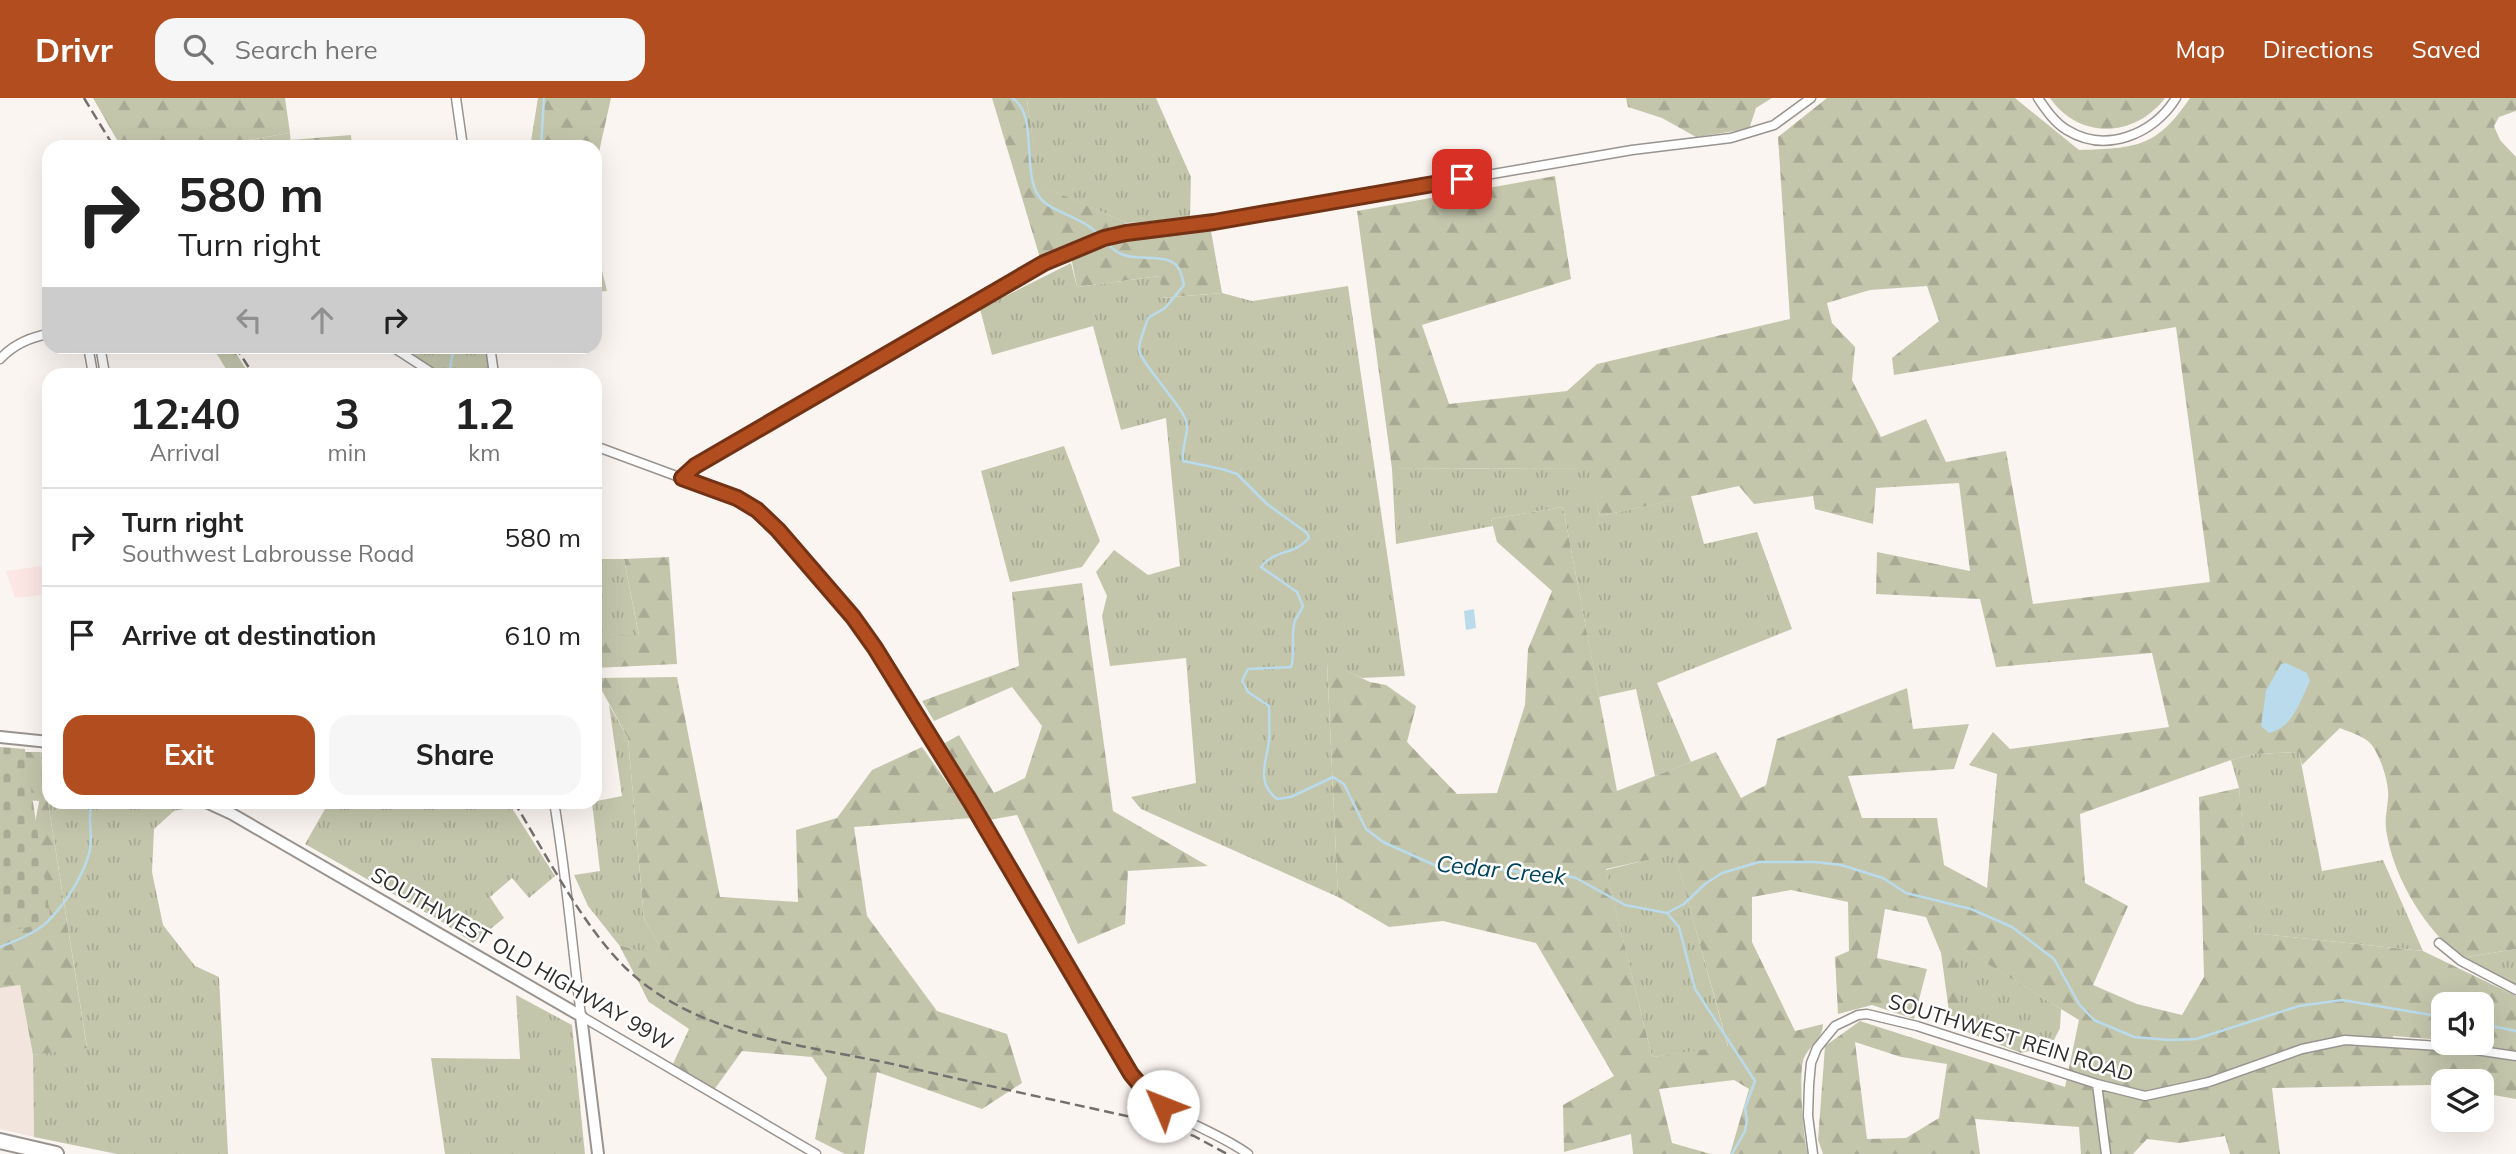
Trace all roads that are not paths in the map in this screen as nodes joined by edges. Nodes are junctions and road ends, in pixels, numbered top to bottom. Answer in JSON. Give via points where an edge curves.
{"nodes":[{"id":1,"x":456,"y":98,"type":"edge"},
{"id":2,"x":1811,"y":98,"type":"edge"},
{"id":3,"x":2038,"y":98,"type":"edge"},
{"id":4,"x":2176,"y":98,"type":"edge"},
{"id":5,"x":462,"y":140,"type":"edge"},
{"id":6,"x":42,"y":336,"type":"edge"},
{"id":7,"x":403,"y":354,"type":"edge"},
{"id":8,"x":0,"y":359,"type":"edge"},
{"id":9,"x":425,"y":368,"type":"edge"},
{"id":10,"x":602,"y":449,"type":"edge"},
{"id":11,"x":682,"y":478,"type":"junction"},
{"id":12,"x":0,"y":737,"type":"edge"},
{"id":13,"x":42,"y":741,"type":"edge"},
{"id":14,"x":221,"y":809,"type":"edge"},
{"id":15,"x":555,"y":809,"type":"edge"},
{"id":16,"x":2438,"y":943,"type":"dead end"},
{"id":17,"x":2516,"y":990,"type":"edge"},
{"id":18,"x":581,"y":1016,"type":"junction"},
{"id":19,"x":2516,"y":1056,"type":"edge"},
{"id":20,"x":2097,"y":1084,"type":"junction"},
{"id":21,"x":0,"y":1142,"type":"edge"},
{"id":22,"x":56,"y":1154,"type":"edge"},
{"id":23,"x":598,"y":1154,"type":"edge"},
{"id":24,"x":816,"y":1154,"type":"edge"},
{"id":25,"x":1248,"y":1154,"type":"edge"},
{"id":26,"x":1813,"y":1154,"type":"edge"},
{"id":27,"x":2106,"y":1154,"type":"edge"}],
"edges":[{"from":1,"to":5,"type":"street"},
{"from":2,"to":11,"type":"street","via":[[1774,125],[1731,138],[1632,150],[1126,233],[1088,244],[1044,263],[695,466]]},
{"from":3,"to":4,"type":"street","via":[[2068,130],[2095,141],[2140,133]]},
{"from":6,"to":8,"type":"street","via":[[9,349]]},
{"from":7,"to":9,"type":"street"},
{"from":10,"to":11,"type":"street"},
{"from":11,"to":25,"type":"street","via":[[757,510],[829,586],[875,648],[970,801],[1131,1074],[1151,1098],[1174,1114]]},
{"from":12,"to":13,"type":"street"},
{"from":14,"to":18,"type":"street","name":"SOUTHWEST OLD HIGHWAY 99W"},
{"from":15,"to":18,"type":"street"},
{"from":16,"to":17,"type":"street","via":[[2460,961]]},
{"from":18,"to":23,"type":"street"},
{"from":18,"to":24,"type":"street","name":"SOUTHWEST OLD HIGHWAY 99W"},
{"from":19,"to":20,"type":"street","name":"SOUTHWEST REIN ROAD","via":[[2344,1040],[2154,1094]]},
{"from":20,"to":26,"type":"street","name":"SOUTHWEST REIN ROAD","via":[[1917,1026],[1880,1016],[1858,1016],[1828,1032],[1811,1063],[1808,1116]]},
{"from":20,"to":27,"type":"street"},
{"from":21,"to":22,"type":"highway"}]}
